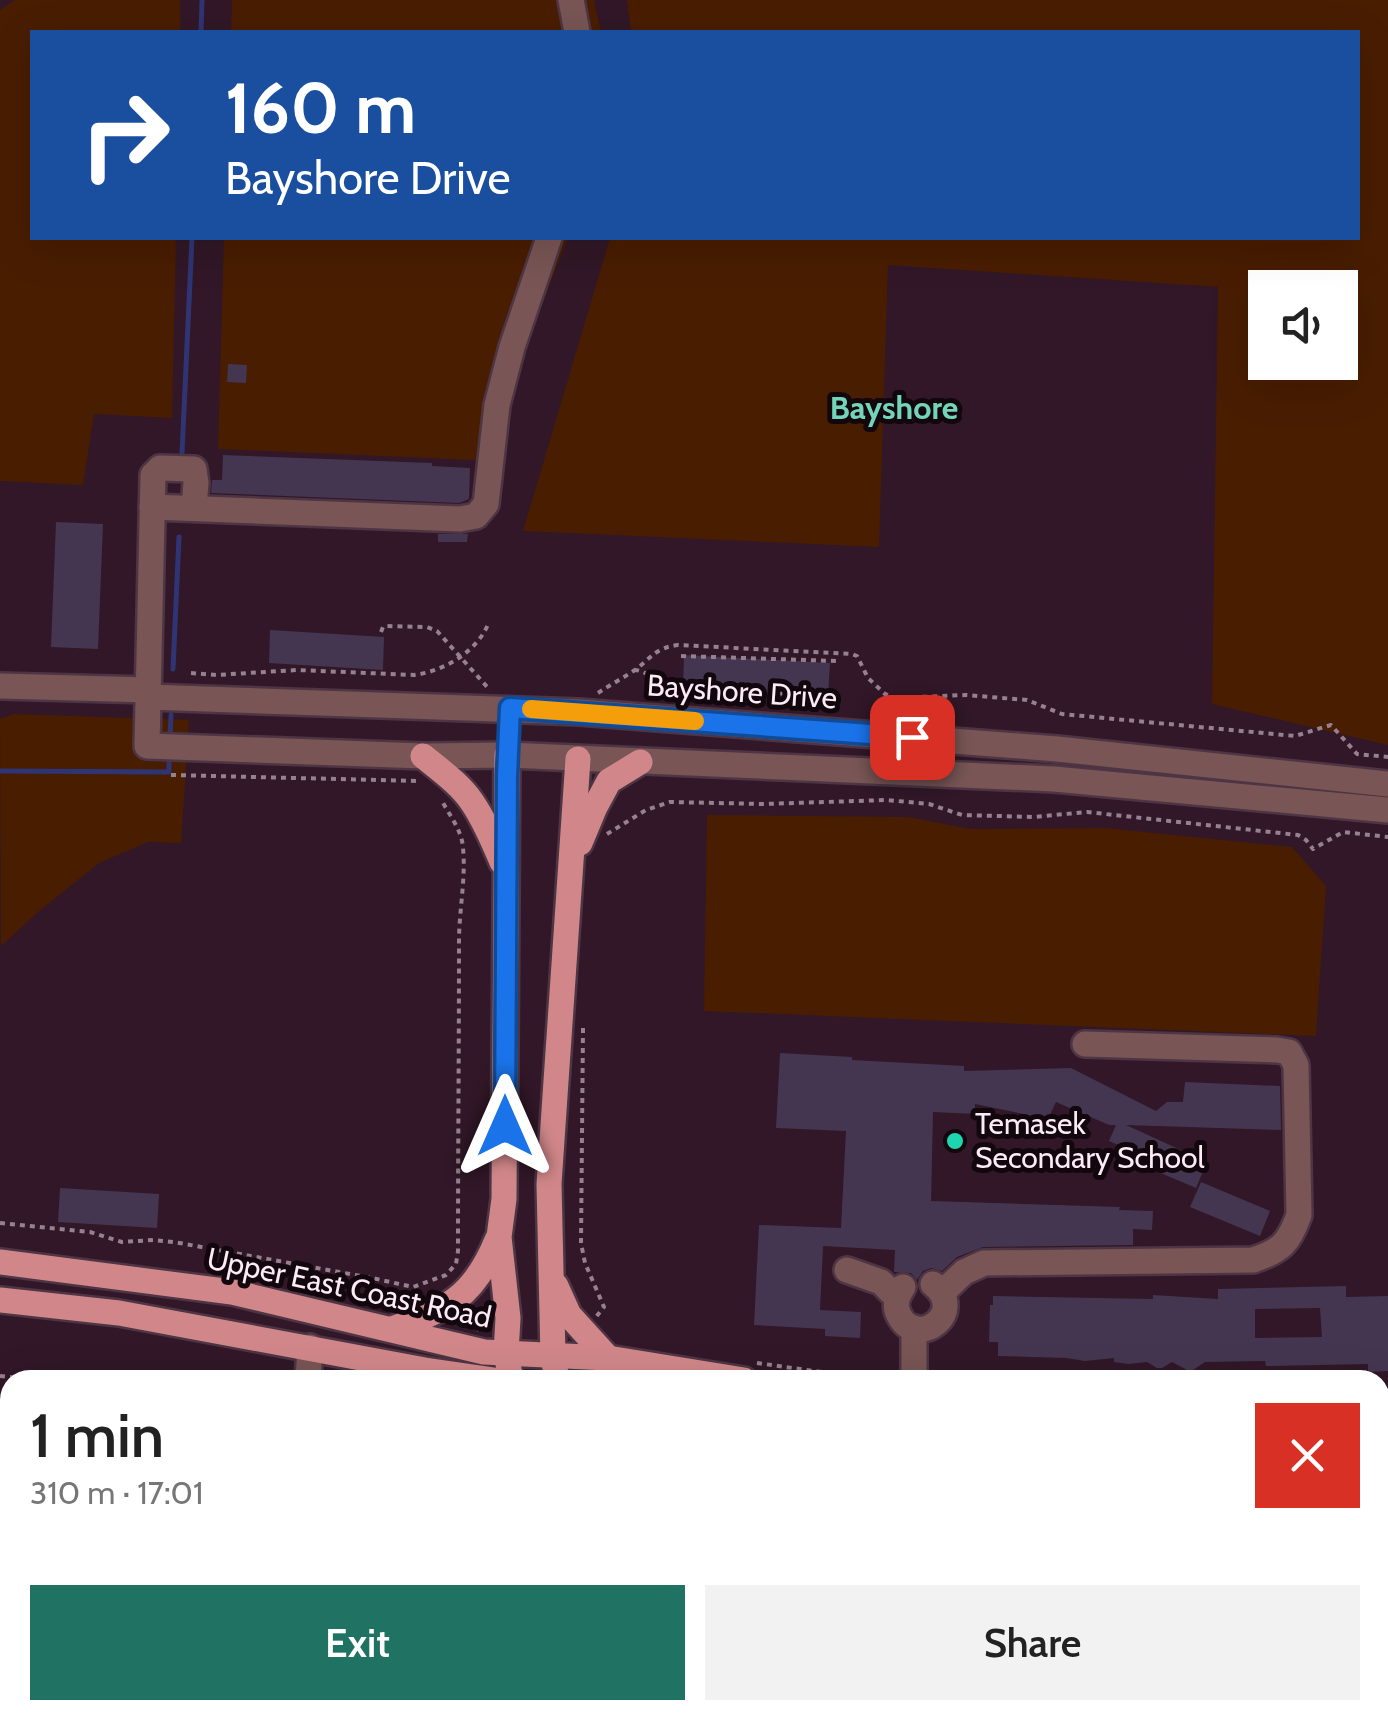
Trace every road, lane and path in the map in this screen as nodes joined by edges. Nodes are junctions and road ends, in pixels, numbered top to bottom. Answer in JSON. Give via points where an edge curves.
{"nodes":[{"id":1,"x":571,"y":0,"type":"edge"},
{"id":2,"x":578,"y":30,"type":"edge"},
{"id":3,"x":548,"y":240,"type":"edge"},
{"id":4,"x":152,"y":507,"type":"junction"},
{"id":5,"x":194,"y":507,"type":"junction"},
{"id":6,"x":489,"y":622,"type":"dead end"},
{"id":7,"x":381,"y":632,"type":"dead end"},
{"id":8,"x":461,"y":656,"type":"junction"},
{"id":9,"x":681,"y":656,"type":"dead end"},
{"id":10,"x":838,"y":661,"type":"dead end"},
{"id":11,"x":634,"y":670,"type":"junction"},
{"id":12,"x":191,"y":673,"type":"dead end"},
{"id":13,"x":0,"y":686,"type":"edge"},
{"id":14,"x":489,"y":689,"type":"dead end"},
{"id":15,"x":149,"y":693,"type":"junction"},
{"id":16,"x":836,"y":695,"type":"dead end"},
{"id":17,"x":588,"y":703,"type":"junction"},
{"id":18,"x":510,"y":708,"type":"junction"},
{"id":19,"x":507,"y":755,"type":"junction"},
{"id":20,"x":423,"y":756,"type":"junction"},
{"id":21,"x":1388,"y":757,"type":"edge"},
{"id":22,"x":578,"y":759,"type":"junction"},
{"id":23,"x":640,"y":762,"type":"junction"},
{"id":24,"x":171,"y":775,"type":"dead end"},
{"id":25,"x":426,"y":782,"type":"dead end"},
{"id":26,"x":438,"y":793,"type":"dead end"},
{"id":27,"x":1384,"y":796,"type":"edge"},
{"id":28,"x":1388,"y":837,"type":"edge"},
{"id":29,"x":600,"y":838,"type":"dead end"},
{"id":30,"x":506,"y":871,"type":"junction"},
{"id":31,"x":569,"y":883,"type":"junction"},
{"id":32,"x":583,"y":1024,"type":"dead end"},
{"id":33,"x":1085,"y":1044,"type":"dead end"},
{"id":34,"x":0,"y":1223,"type":"edge"},
{"id":35,"x":498,"y":1237,"type":"junction"},
{"id":36,"x":0,"y":1262,"type":"edge"},
{"id":37,"x":847,"y":1270,"type":"dead end"},
{"id":38,"x":550,"y":1273,"type":"junction"},
{"id":39,"x":0,"y":1300,"type":"edge"},
{"id":40,"x":596,"y":1318,"type":"dead end"},
{"id":41,"x":914,"y":1328,"type":"junction"},
{"id":42,"x":392,"y":1329,"type":"junction"},
{"id":43,"x":310,"y":1347,"type":"junction"},
{"id":44,"x":506,"y":1353,"type":"junction"},
{"id":45,"x":608,"y":1358,"type":"junction"},
{"id":46,"x":555,"y":1368,"type":"edge"},
{"id":47,"x":309,"y":1370,"type":"edge"},
{"id":48,"x":409,"y":1370,"type":"edge"},
{"id":49,"x":509,"y":1370,"type":"edge"},
{"id":50,"x":682,"y":1370,"type":"edge"},
{"id":51,"x":914,"y":1370,"type":"edge"}],
"edges":[{"from":1,"to":2,"type":"street"},
{"from":3,"to":5,"type":"street","via":[[496,405],[486,504],[476,516]]},
{"from":4,"to":5,"type":"street"},
{"from":4,"to":5,"type":"street","via":[[153,475],[160,468],[196,472]]},
{"from":4,"to":15,"type":"street"},
{"from":6,"to":8,"type":"path"},
{"from":7,"to":8,"type":"path","via":[[386,626],[427,627]]},
{"from":8,"to":12,"type":"path","via":[[414,675]]},
{"from":8,"to":14,"type":"path"},
{"from":9,"to":10,"type":"path"},
{"from":11,"to":16,"type":"path","via":[[669,690]]},
{"from":11,"to":17,"type":"path"},
{"from":11,"to":21,"type":"path","via":[[657,650],[678,645],[852,654],[876,686],[896,698],[1028,700],[1062,714],[1295,736],[1330,725],[1357,754]]},
{"from":13,"to":15,"type":"street","name":"Bayshore Drive"},
{"from":15,"to":18,"type":"street","name":"Bayshore Drive"},
{"from":15,"to":20,"type":"street","name":"Bayshore Drive","via":[[147,746]]},
{"from":17,"to":18,"type":"street","name":"Bayshore Drive"},
{"from":17,"to":22,"type":"street"},
{"from":17,"to":27,"type":"street","name":"Bayshore Drive","via":[[1057,748]]},
{"from":18,"to":19,"type":"street"},
{"from":19,"to":20,"type":"street","name":"Bayshore Drive"},
{"from":19,"to":22,"type":"street","name":"Bayshore Drive"},
{"from":19,"to":30,"type":"main road"},
{"from":20,"to":30,"type":"main road","via":[[472,802]]},
{"from":22,"to":23,"type":"street","name":"Bayshore Drive"},
{"from":22,"to":31,"type":"main road"},
{"from":23,"to":27,"type":"street","name":"Bayshore Drive"},
{"from":23,"to":31,"type":"main road","via":[[609,781],[582,835]]},
{"from":24,"to":25,"type":"path"},
{"from":26,"to":34,"type":"path","via":[[464,848],[458,1251],[446,1275],[413,1288],[174,1242],[122,1242]]},
{"from":28,"to":29,"type":"path","via":[[1343,832],[1313,849],[1298,836],[1278,833],[1087,812],[962,815],[888,800],[670,802]]},
{"from":30,"to":35,"type":"main road","via":[[504,1200]]},
{"from":31,"to":38,"type":"main road"},
{"from":32,"to":40,"type":"path","via":[[581,1242],[604,1306]]},
{"from":33,"to":41,"type":"street","via":[[1289,1052],[1296,1065],[1299,1215],[1292,1234],[1276,1253],[1253,1260],[984,1263],[938,1288],[946,1302],[940,1320]]},
{"from":35,"to":42,"type":"main road","via":[[488,1264],[462,1297]]},
{"from":35,"to":44,"type":"main road"},
{"from":36,"to":42,"type":"main road","name":"Upper East Coast Road","via":[[232,1292]]},
{"from":37,"to":41,"type":"street","via":[[900,1292],[896,1308]]},
{"from":38,"to":45,"type":"main road","via":[[569,1314]]},
{"from":38,"to":46,"type":"main road"},
{"from":39,"to":43,"type":"main road","name":"Upper East Coast Road"},
{"from":41,"to":51,"type":"street"},
{"from":42,"to":44,"type":"main road","name":"Upper East Coast Road"},
{"from":43,"to":47,"type":"street"},
{"from":43,"to":48,"type":"main road","name":"Upper East Coast Road"},
{"from":44,"to":46,"type":"main road","name":"Upper East Coast Road"},
{"from":44,"to":49,"type":"main road"},
{"from":45,"to":46,"type":"main road","name":"Upper East Coast Road"},
{"from":45,"to":50,"type":"main road","name":"Upper East Coast Road"}]}
